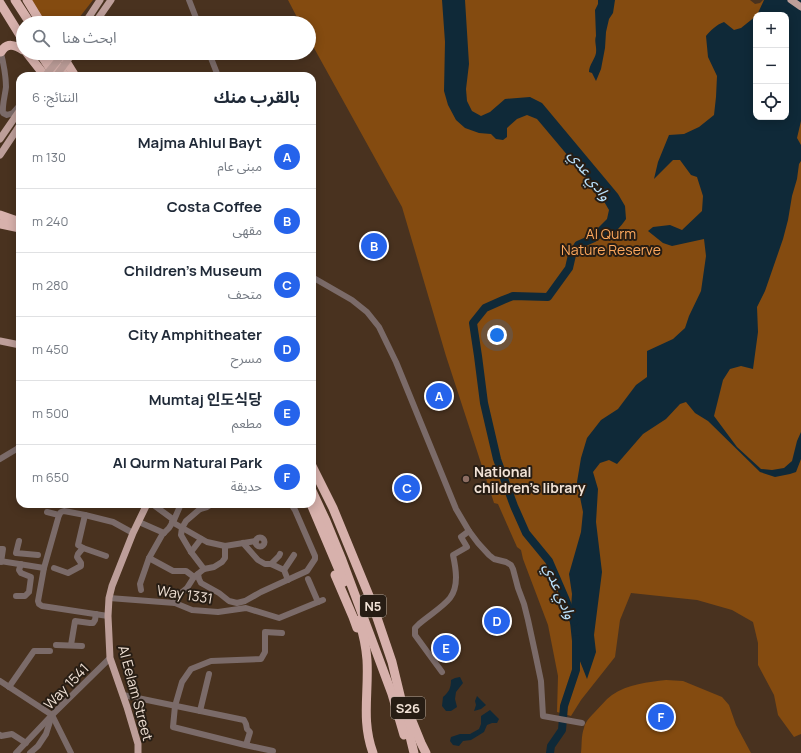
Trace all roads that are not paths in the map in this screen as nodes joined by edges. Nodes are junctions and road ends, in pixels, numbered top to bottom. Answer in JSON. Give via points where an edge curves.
{"nodes":[{"id":1,"x":4,"y":0,"type":"edge"},
{"id":2,"x":15,"y":0,"type":"edge"},
{"id":3,"x":27,"y":0,"type":"edge"},
{"id":4,"x":100,"y":0,"type":"edge"},
{"id":5,"x":190,"y":0,"type":"edge"},
{"id":6,"x":791,"y":0,"type":"edge"},
{"id":7,"x":111,"y":1,"type":"edge"},
{"id":8,"x":0,"y":3,"type":"edge"},
{"id":9,"x":801,"y":7,"type":"edge"},
{"id":10,"x":25,"y":16,"type":"edge"},
{"id":11,"x":37,"y":16,"type":"edge"},
{"id":12,"x":90,"y":16,"type":"edge"},
{"id":13,"x":100,"y":16,"type":"edge"},
{"id":14,"x":196,"y":16,"type":"edge"},
{"id":15,"x":16,"y":18,"type":"edge"},
{"id":16,"x":16,"y":29,"type":"edge"},
{"id":17,"x":0,"y":42,"type":"edge"},
{"id":18,"x":10,"y":45,"type":"junction"},
{"id":19,"x":16,"y":46,"type":"edge"},
{"id":20,"x":0,"y":50,"type":"edge"},
{"id":21,"x":33,"y":60,"type":"edge"},
{"id":22,"x":36,"y":60,"type":"edge"},
{"id":23,"x":45,"y":60,"type":"edge"},
{"id":24,"x":55,"y":60,"type":"edge"},
{"id":25,"x":57,"y":60,"type":"edge"},
{"id":26,"x":66,"y":60,"type":"edge"},
{"id":27,"x":68,"y":60,"type":"edge"},
{"id":28,"x":212,"y":60,"type":"edge"},
{"id":29,"x":0,"y":67,"type":"edge"},
{"id":30,"x":43,"y":72,"type":"edge"},
{"id":31,"x":44,"y":72,"type":"edge"},
{"id":32,"x":49,"y":72,"type":"edge"},
{"id":33,"x":53,"y":72,"type":"edge"},
{"id":34,"x":59,"y":72,"type":"edge"},
{"id":35,"x":62,"y":72,"type":"edge"},
{"id":36,"x":74,"y":72,"type":"edge"},
{"id":37,"x":216,"y":72,"type":"edge"},
{"id":38,"x":0,"y":101,"type":"edge"},
{"id":39,"x":16,"y":109,"type":"edge"},
{"id":40,"x":16,"y":116,"type":"edge"},
{"id":41,"x":0,"y":130,"type":"edge"},
{"id":42,"x":16,"y":131,"type":"edge"},
{"id":43,"x":0,"y":138,"type":"edge"},
{"id":44,"x":0,"y":155,"type":"edge"},
{"id":45,"x":0,"y":215,"type":"edge"},
{"id":46,"x":0,"y":218,"type":"edge"},
{"id":47,"x":16,"y":221,"type":"edge"},
{"id":48,"x":16,"y":221,"type":"edge"},
{"id":49,"x":0,"y":224,"type":"edge"},
{"id":50,"x":16,"y":227,"type":"edge"},
{"id":51,"x":16,"y":229,"type":"edge"},
{"id":52,"x":0,"y":230,"type":"edge"},
{"id":53,"x":316,"y":279,"type":"edge"},
{"id":54,"x":0,"y":341,"type":"edge"},
{"id":55,"x":16,"y":344,"type":"edge"},
{"id":56,"x":16,"y":449,"type":"edge"},
{"id":57,"x":0,"y":459,"type":"edge"},
{"id":58,"x":316,"y":474,"type":"edge"},
{"id":59,"x":316,"y":500,"type":"edge"},
{"id":60,"x":145,"y":508,"type":"edge"},
{"id":61,"x":157,"y":508,"type":"edge"},
{"id":62,"x":179,"y":508,"type":"edge"},
{"id":63,"x":200,"y":508,"type":"edge"},
{"id":64,"x":294,"y":508,"type":"edge"},
{"id":65,"x":308,"y":508,"type":"edge"},
{"id":66,"x":314,"y":508,"type":"edge"},
{"id":67,"x":47,"y":512,"type":"dead end"},
{"id":68,"x":59,"y":515,"type":"junction"},
{"id":69,"x":85,"y":515,"type":"junction"},
{"id":70,"x":173,"y":521,"type":"junction"},
{"id":71,"x":139,"y":522,"type":"junction"},
{"id":72,"x":182,"y":528,"type":"junction"},
{"id":73,"x":469,"y":531,"type":"junction"},
{"id":74,"x":133,"y":533,"type":"junction"},
{"id":75,"x":164,"y":533,"type":"junction"},
{"id":76,"x":201,"y":538,"type":"junction"},
{"id":77,"x":19,"y":541,"type":"dead end"},
{"id":78,"x":256,"y":541,"type":"dead end"},
{"id":79,"x":243,"y":543,"type":"junction"},
{"id":80,"x":225,"y":546,"type":"junction"},
{"id":81,"x":83,"y":548,"type":"junction"},
{"id":82,"x":0,"y":549,"type":"edge"},
{"id":83,"x":191,"y":552,"type":"junction"},
{"id":84,"x":280,"y":554,"type":"dead end"},
{"id":85,"x":294,"y":555,"type":"dead end"},
{"id":86,"x":106,"y":556,"type":"dead end"},
{"id":87,"x":149,"y":558,"type":"junction"},
{"id":88,"x":1,"y":562,"type":"edge"},
{"id":89,"x":21,"y":564,"type":"junction"},
{"id":90,"x":271,"y":564,"type":"junction"},
{"id":91,"x":31,"y":566,"type":"junction"},
{"id":92,"x":44,"y":568,"type":"junction"},
{"id":93,"x":54,"y":568,"type":"dead end"},
{"id":94,"x":204,"y":570,"type":"junction"},
{"id":95,"x":284,"y":570,"type":"junction"},
{"id":96,"x":196,"y":575,"type":"junction"},
{"id":97,"x":308,"y":578,"type":"dead end"},
{"id":98,"x":288,"y":580,"type":"junction"},
{"id":99,"x":141,"y":590,"type":"dead end"},
{"id":100,"x":16,"y":596,"type":"dead end"},
{"id":101,"x":109,"y":598,"type":"junction"},
{"id":102,"x":175,"y":603,"type":"junction"},
{"id":103,"x":96,"y":614,"type":"junction"},
{"id":104,"x":108,"y":616,"type":"junction"},
{"id":105,"x":282,"y":633,"type":"dead end"},
{"id":106,"x":56,"y":645,"type":"dead end"},
{"id":107,"x":71,"y":645,"type":"junction"},
{"id":108,"x":82,"y":646,"type":"dead end"},
{"id":109,"x":50,"y":651,"type":"dead end"},
{"id":110,"x":110,"y":658,"type":"junction"},
{"id":111,"x":392,"y":662,"type":"junction"},
{"id":112,"x":442,"y":672,"type":"dead end"},
{"id":113,"x":209,"y":674,"type":"dead end"},
{"id":114,"x":0,"y":681,"type":"edge"},
{"id":115,"x":367,"y":684,"type":"junction"},
{"id":116,"x":9,"y":687,"type":"junction"},
{"id":117,"x":123,"y":695,"type":"junction"},
{"id":118,"x":175,"y":706,"type":"junction"},
{"id":119,"x":200,"y":711,"type":"junction"},
{"id":120,"x":52,"y":715,"type":"junction"},
{"id":121,"x":582,"y":723,"type":"dead end"},
{"id":122,"x":0,"y":735,"type":"edge"},
{"id":123,"x":26,"y":743,"type":"junction"},
{"id":124,"x":246,"y":745,"type":"junction"},
{"id":125,"x":273,"y":751,"type":"dead end"},
{"id":126,"x":16,"y":753,"type":"edge"},
{"id":127,"x":30,"y":753,"type":"edge"},
{"id":128,"x":71,"y":753,"type":"edge"},
{"id":129,"x":138,"y":753,"type":"edge"},
{"id":130,"x":373,"y":753,"type":"edge"},
{"id":131,"x":409,"y":753,"type":"edge"},
{"id":132,"x":414,"y":753,"type":"edge"},
{"id":133,"x":426,"y":753,"type":"edge"}],
"edges":[{"from":1,"to":15,"type":"highway"},
{"from":2,"to":10,"type":"highway"},
{"from":3,"to":11,"type":"highway"},
{"from":4,"to":12,"type":"main road"},
{"from":5,"to":14,"type":"street"},
{"from":6,"to":9,"type":"main road"},
{"from":7,"to":13,"type":"main road"},
{"from":8,"to":16,"type":"highway"},
{"from":17,"to":18,"type":"highway"},
{"from":18,"to":19,"type":"highway"},
{"from":18,"to":20,"type":"highway"},
{"from":20,"to":39,"type":"street","via":[[5,77],[4,116]]},
{"from":21,"to":30,"type":"highway"},
{"from":22,"to":31,"type":"highway"},
{"from":23,"to":33,"type":"highway"},
{"from":24,"to":35,"type":"highway"},
{"from":25,"to":32,"type":"main road","bridge":true},
{"from":26,"to":36,"type":"highway"},
{"from":27,"to":34,"type":"main road","bridge":true},
{"from":28,"to":37,"type":"street"},
{"from":29,"to":38,"type":"street"},
{"from":40,"to":43,"type":"main road"},
{"from":41,"to":43,"type":"street"},
{"from":42,"to":44,"type":"main road"},
{"from":45,"to":47,"type":"highway"},
{"from":46,"to":48,"type":"highway"},
{"from":49,"to":50,"type":"highway"},
{"from":51,"to":52,"type":"highway"},
{"from":53,"to":73,"type":"street","via":[[352,300],[367,312],[379,327],[396,362],[456,509]]},
{"from":54,"to":55,"type":"main road"},
{"from":56,"to":57,"type":"street"},
{"from":58,"to":111,"type":"highway","number":"N5","via":[[358,567]]},
{"from":59,"to":131,"type":"highway","number":"N5","via":[[342,560],[392,694]]},
{"from":60,"to":71,"type":"main road","name":"Al Eelam Street"},
{"from":61,"to":70,"type":"street"},
{"from":62,"to":70,"type":"street"},
{"from":63,"to":72,"type":"street"},
{"from":64,"to":98,"type":"street","via":[[315,559],[307,571]]},
{"from":65,"to":115,"type":"highway","via":[[353,617]]},
{"from":66,"to":115,"type":"highway","via":[[365,639]]},
{"from":67,"to":68,"type":"street"},
{"from":68,"to":69,"type":"street","via":[[64,511]]},
{"from":68,"to":92,"type":"street"},
{"from":69,"to":74,"type":"street","via":[[113,522]]},
{"from":69,"to":81,"type":"street","via":[[78,543],[79,547]]},
{"from":70,"to":72,"type":"street"},
{"from":70,"to":75,"type":"street"},
{"from":71,"to":74,"type":"main road","name":"Al Eelam Street"},
{"from":71,"to":75,"type":"street"},
{"from":72,"to":76,"type":"street"},
{"from":72,"to":83,"type":"street","via":[[181,535]]},
{"from":73,"to":112,"type":"street","via":[[461,537],[467,547],[453,556],[456,581],[450,597],[415,628],[415,635]]},
{"from":73,"to":121,"type":"street","via":[[489,555],[506,562],[513,569],[535,651],[541,681],[543,716]]},
{"from":74,"to":101,"type":"main road","name":"Al Eelam Street"},
{"from":75,"to":87,"type":"street"},
{"from":76,"to":80,"type":"street"},
{"from":76,"to":83,"type":"street"},
{"from":77,"to":91,"type":"street","via":[[16,553],[35,555]]},
{"from":78,"to":79,"type":"street"},
{"from":79,"to":80,"type":"street"},
{"from":79,"to":90,"type":"street","via":[[258,560]]},
{"from":80,"to":94,"type":"street","via":[[225,558],[222,562]]},
{"from":81,"to":86,"type":"street"},
{"from":81,"to":93,"type":"street","via":[[77,557],[81,566],[68,573]]},
{"from":82,"to":88,"type":"street","via":[[3,549]]},
{"from":83,"to":94,"type":"street"},
{"from":84,"to":90,"type":"street"},
{"from":85,"to":95,"type":"street"},
{"from":87,"to":96,"type":"street","via":[[173,571],[186,571]]},
{"from":87,"to":99,"type":"street","via":[[140,584]]},
{"from":88,"to":89,"type":"street"},
{"from":89,"to":91,"type":"street"},
{"from":89,"to":100,"type":"street","via":[[21,574],[31,576],[29,592],[25,596]]},
{"from":90,"to":95,"type":"street"},
{"from":91,"to":92,"type":"street"},
{"from":92,"to":103,"type":"street","via":[[39,604]]},
{"from":94,"to":96,"type":"street"},
{"from":95,"to":98,"type":"street"},
{"from":96,"to":98,"type":"street","via":[[201,583],[229,601],[237,603]]},
{"from":96,"to":102,"type":"street","via":[[187,588],[176,597]]},
{"from":97,"to":102,"type":"street","name":"Way 1331","via":[[320,601],[279,618],[246,608],[218,612],[192,610]]},
{"from":101,"to":102,"type":"street","name":"Way 1331"},
{"from":101,"to":104,"type":"main road","name":"Al Eelam Street"},
{"from":103,"to":104,"type":"street"},
{"from":103,"to":107,"type":"street","via":[[95,620],[90,624],[75,621]]},
{"from":104,"to":110,"type":"main road","name":"Al Eelam Street"},
{"from":105,"to":118,"type":"street","via":[[265,632],[265,652],[261,659],[211,661],[191,669],[182,682]]},
{"from":106,"to":107,"type":"street"},
{"from":107,"to":108,"type":"street"},
{"from":109,"to":116,"type":"street","via":[[34,651]]},
{"from":110,"to":117,"type":"main road","name":"Al Eelam Street"},
{"from":110,"to":120,"type":"street","name":"Way 1541"},
{"from":111,"to":132,"type":"highway","number":"N5"},
{"from":111,"to":133,"type":"highway","number":"S26"},
{"from":113,"to":119,"type":"street"},
{"from":114,"to":116,"type":"street"},
{"from":115,"to":130,"type":"highway","via":[[366,725]]},
{"from":116,"to":120,"type":"street"},
{"from":117,"to":118,"type":"street"},
{"from":117,"to":129,"type":"main road","name":"Al Eelam Street","via":[[138,744]]},
{"from":118,"to":119,"type":"street"},
{"from":118,"to":124,"type":"street","via":[[172,727]]},
{"from":119,"to":124,"type":"street","via":[[244,720],[250,732]]},
{"from":120,"to":123,"type":"street"},
{"from":120,"to":127,"type":"street","name":"Way 1541","via":[[46,734]]},
{"from":120,"to":128,"type":"street"},
{"from":122,"to":123,"type":"street","via":[[12,734]]},
{"from":123,"to":126,"type":"street"},
{"from":124,"to":125,"type":"street"}]}
